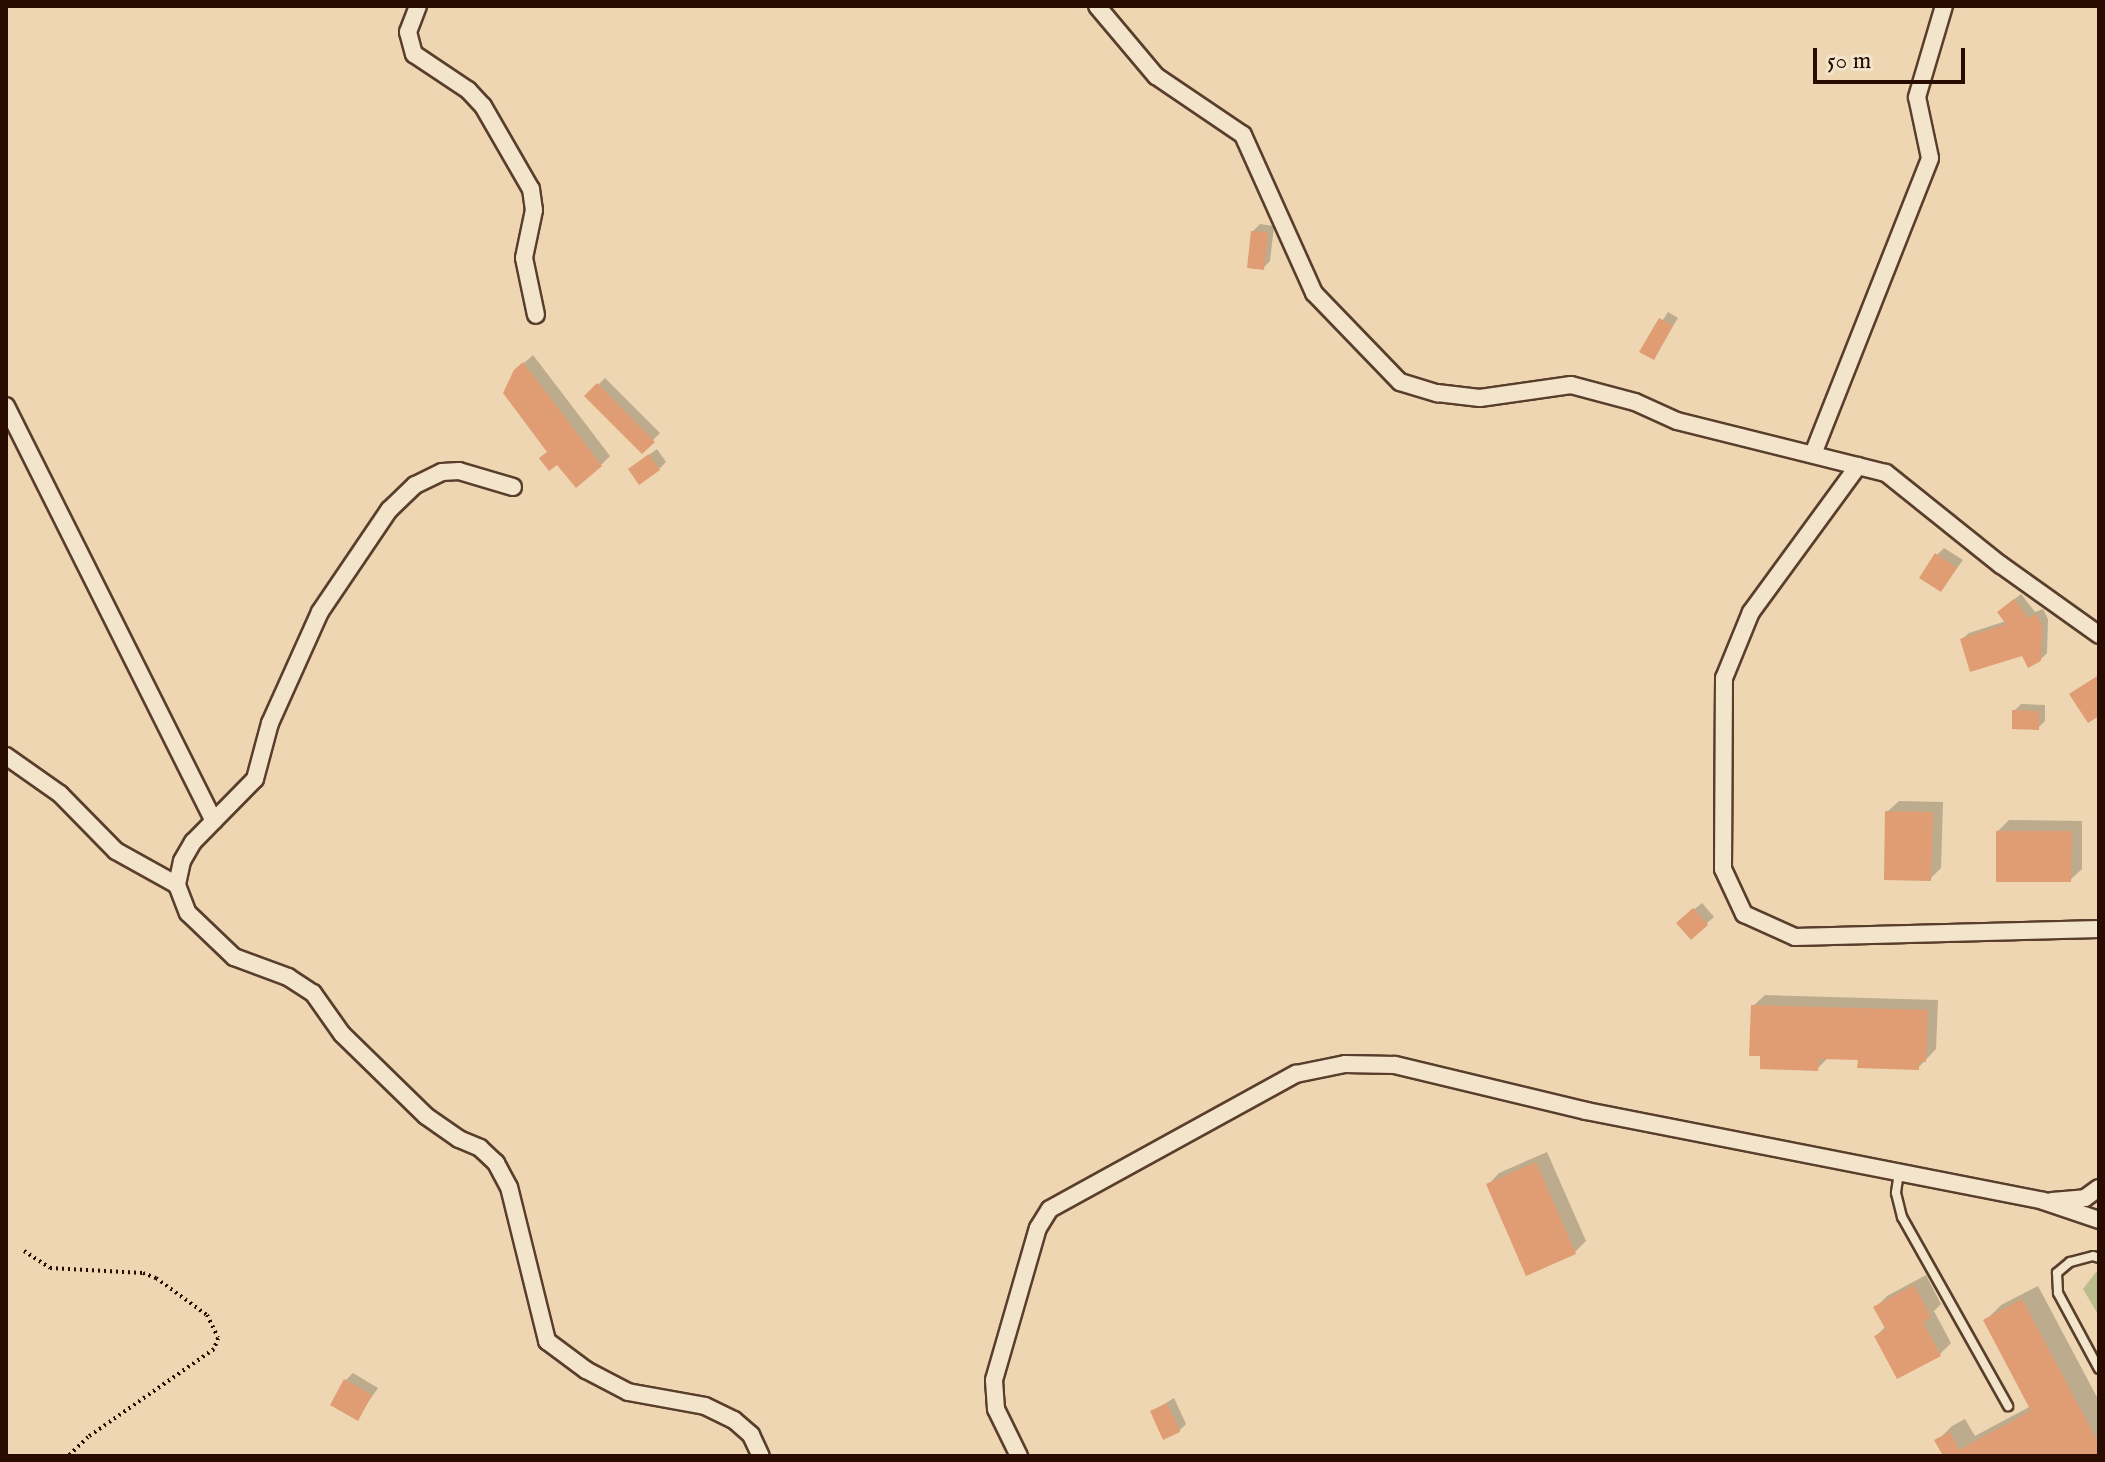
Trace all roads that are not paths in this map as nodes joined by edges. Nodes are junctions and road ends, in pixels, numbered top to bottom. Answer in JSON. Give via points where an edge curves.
{"nodes":[{"id":1,"x":418,"y":6,"type":"edge"},
{"id":2,"x":1097,"y":6,"type":"edge"},
{"id":3,"x":1944,"y":6,"type":"edge"},
{"id":4,"x":536,"y":315,"type":"dead end"},
{"id":5,"x":6,"y":406,"type":"edge"},
{"id":6,"x":1813,"y":454,"type":"junction"},
{"id":7,"x":1858,"y":466,"type":"junction"},
{"id":8,"x":513,"y":487,"type":"dead end"},
{"id":9,"x":2099,"y":635,"type":"edge"},
{"id":10,"x":6,"y":756,"type":"edge"},
{"id":11,"x":214,"y":821,"type":"junction"},
{"id":12,"x":177,"y":885,"type":"junction"},
{"id":13,"x":2099,"y":929,"type":"edge"},
{"id":14,"x":1899,"y":1173,"type":"junction"},
{"id":15,"x":2099,"y":1188,"type":"edge"},
{"id":16,"x":2043,"y":1201,"type":"junction"},
{"id":17,"x":2099,"y":1220,"type":"edge"},
{"id":18,"x":2099,"y":1258,"type":"edge"},
{"id":19,"x":2099,"y":1369,"type":"edge"},
{"id":20,"x":2008,"y":1406,"type":"dead end"},
{"id":21,"x":761,"y":1456,"type":"edge"},
{"id":22,"x":1019,"y":1456,"type":"edge"}],
"edges":[{"from":1,"to":4,"type":"street","via":[[408,32],[414,54],[483,106],[531,189],[534,210],[524,258]]},
{"from":2,"to":6,"type":"street","via":[[1156,76],[1243,135],[1314,293],[1400,382],[1480,398],[1571,385],[1635,402],[1677,421]]},
{"from":3,"to":6,"type":"street","via":[[1917,97],[1930,158]]},
{"from":5,"to":11,"type":"street"},
{"from":6,"to":7,"type":"street"},
{"from":7,"to":9,"type":"street","via":[[1886,473]]},
{"from":7,"to":13,"type":"street","via":[[1751,612],[1724,678],[1723,869],[1744,914],[1795,937]]},
{"from":8,"to":11,"type":"street","via":[[459,471],[442,472],[415,485],[389,510],[320,612],[270,723],[255,779]]},
{"from":10,"to":12,"type":"street","via":[[60,794],[116,851]]},
{"from":11,"to":12,"type":"street","via":[[182,861]]},
{"from":12,"to":21,"type":"street","via":[[188,913],[234,957],[288,977],[313,993],[342,1034],[426,1116],[496,1163],[509,1187],[547,1341],[628,1392],[705,1406],[734,1420],[751,1435]]},
{"from":14,"to":16,"type":"street"},
{"from":14,"to":20,"type":"lane","via":[[1896,1193],[1902,1217]]},
{"from":14,"to":22,"type":"street","via":[[1586,1111],[1395,1065],[1345,1064],[1296,1074],[1050,1209],[1038,1228],[994,1380],[996,1409]]},
{"from":15,"to":16,"type":"street","via":[[2085,1198]]},
{"from":16,"to":17,"type":"street"},
{"from":18,"to":19,"type":"lane","via":[[2070,1262],[2057,1273],[2058,1293]]}]}
